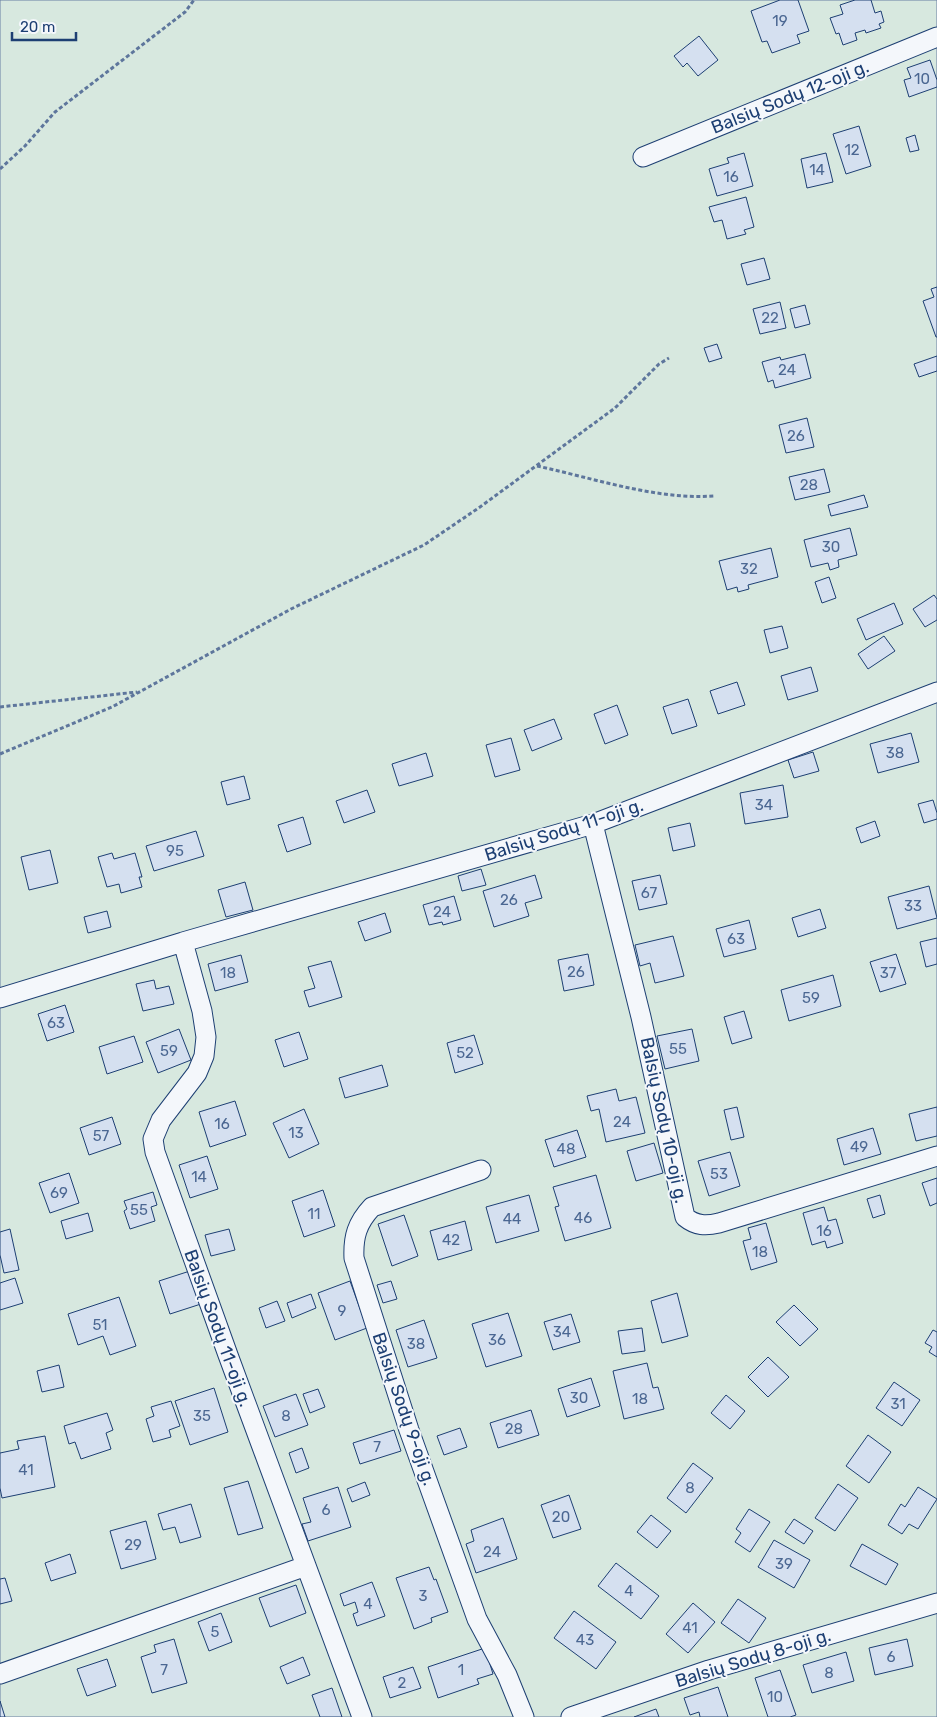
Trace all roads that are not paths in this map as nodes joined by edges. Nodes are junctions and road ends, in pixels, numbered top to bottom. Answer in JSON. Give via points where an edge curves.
{"nodes":[{"id":1,"x":937,"y":37,"type":"edge"},
{"id":2,"x":643,"y":157,"type":"dead end"},
{"id":3,"x":937,"y":692,"type":"edge"},
{"id":4,"x":593,"y":824,"type":"junction"},
{"id":5,"x":183,"y":942,"type":"junction"},
{"id":6,"x":0,"y":998,"type":"edge"},
{"id":7,"x":937,"y":1156,"type":"edge"},
{"id":8,"x":481,"y":1170,"type":"dead end"},
{"id":9,"x":306,"y":1566,"type":"junction"},
{"id":10,"x":937,"y":1603,"type":"edge"},
{"id":11,"x":0,"y":1674,"type":"edge"},
{"id":12,"x":362,"y":1717,"type":"edge"},
{"id":13,"x":524,"y":1717,"type":"edge"},
{"id":14,"x":571,"y":1717,"type":"edge"}],
"edges":[{"from":1,"to":2,"type":"street","name":"Balsių Sodų 12-oji g."},
{"from":3,"to":4,"type":"street","name":"Balsių Sodų 11-oji g."},
{"from":4,"to":5,"type":"street","name":"Balsių Sodų 11-oji g."},
{"from":4,"to":7,"type":"street","name":"Balsių Sodų 10-oji g.","via":[[641,1018],[685,1217],[698,1225],[708,1226]]},
{"from":5,"to":6,"type":"street","name":"Balsių Sodų 11-oji g."},
{"from":5,"to":9,"type":"street","name":"Balsių Sodų 11-oji g.","via":[[202,1011],[206,1037],[204,1056],[197,1072],[161,1120],[153,1139],[154,1152]]},
{"from":8,"to":13,"type":"street","name":"Balsių Sodų 9-oji g.","via":[[372,1207],[356,1228],[354,1258],[409,1430],[477,1619],[507,1675]]},
{"from":9,"to":11,"type":"street"},
{"from":9,"to":12,"type":"street","name":"Balsių Sodų 11-oji g."},
{"from":10,"to":14,"type":"street","name":"Balsių Sodų 8-oji g.","via":[[746,1659]]}]}
